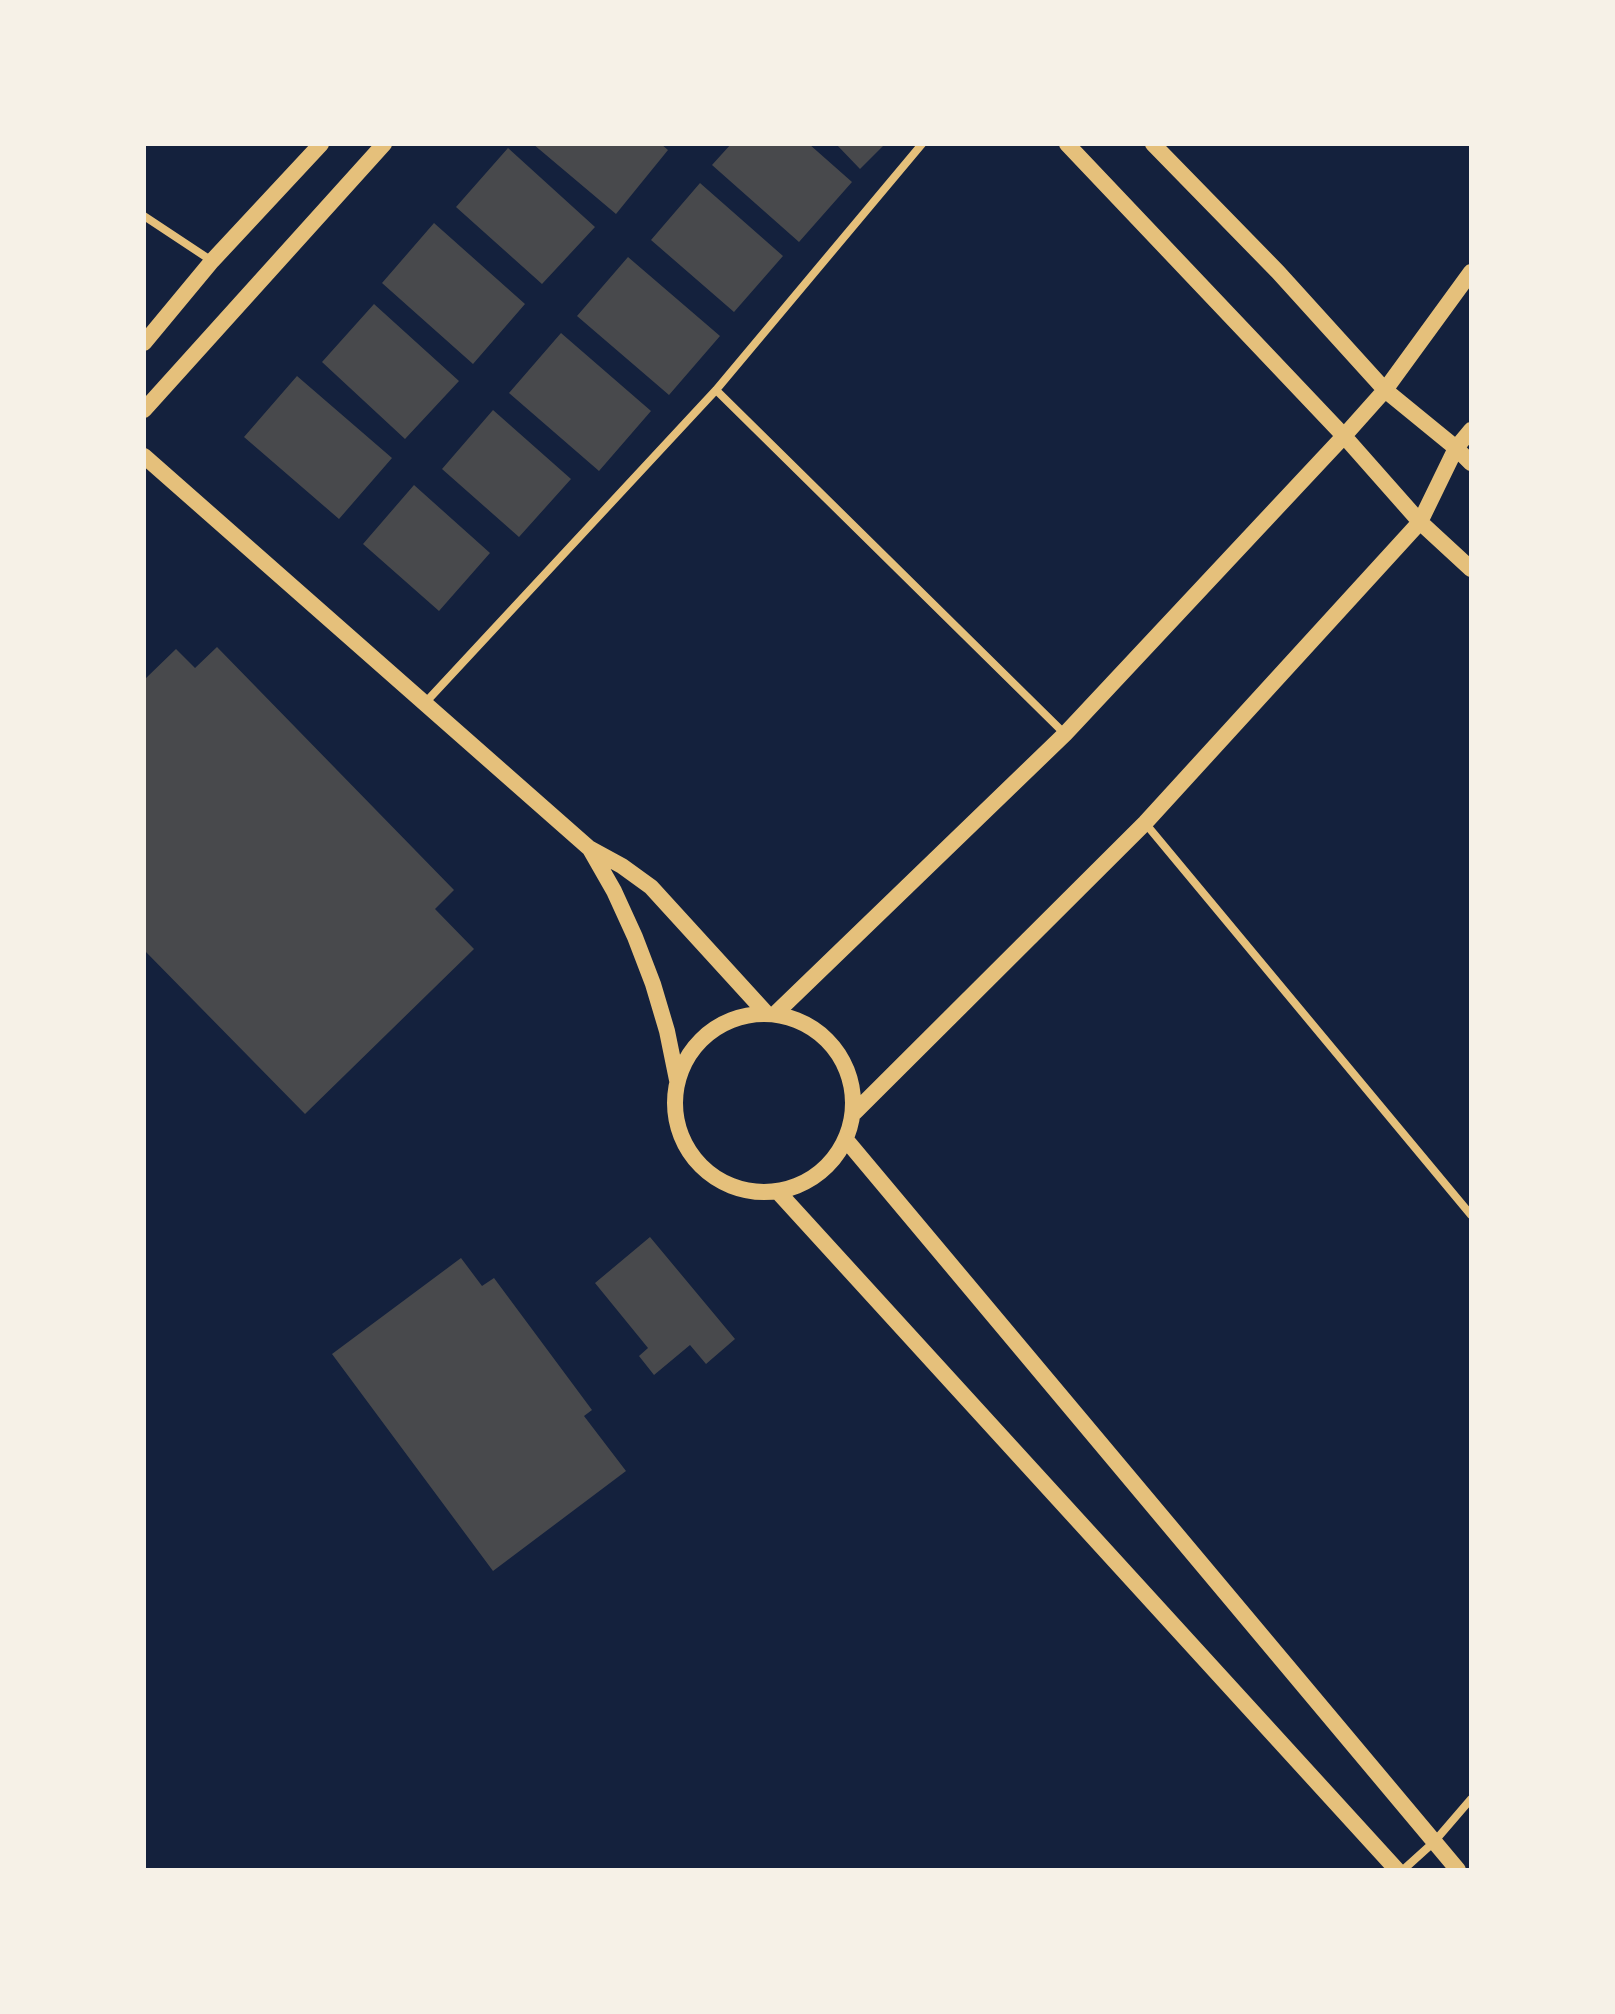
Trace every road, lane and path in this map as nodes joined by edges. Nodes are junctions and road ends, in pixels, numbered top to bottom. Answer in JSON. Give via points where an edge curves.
{"nodes":[{"id":1,"x":321,"y":144,"type":"edge"},
{"id":2,"x":384,"y":144,"type":"edge"},
{"id":3,"x":922,"y":144,"type":"edge"},
{"id":4,"x":1067,"y":144,"type":"edge"},
{"id":5,"x":1153,"y":144,"type":"edge"},
{"id":6,"x":144,"y":216,"type":"edge"},
{"id":7,"x":212,"y":261,"type":"junction"},
{"id":8,"x":1471,"y":272,"type":"edge"},
{"id":9,"x":144,"y":343,"type":"edge"},
{"id":10,"x":716,"y":390,"type":"junction"},
{"id":11,"x":1385,"y":390,"type":"junction"},
{"id":12,"x":144,"y":410,"type":"edge"},
{"id":13,"x":1471,"y":430,"type":"edge"},
{"id":14,"x":1344,"y":436,"type":"junction"},
{"id":15,"x":1456,"y":448,"type":"junction"},
{"id":16,"x":144,"y":456,"type":"edge"},
{"id":17,"x":1471,"y":463,"type":"edge"},
{"id":18,"x":1420,"y":522,"type":"junction"},
{"id":19,"x":1471,"y":569,"type":"edge"},
{"id":20,"x":425,"y":703,"type":"junction"},
{"id":21,"x":1065,"y":734,"type":"junction"},
{"id":22,"x":1145,"y":823,"type":"junction"},
{"id":23,"x":589,"y":848,"type":"junction"},
{"id":24,"x":771,"y":1013,"type":"junction"},
{"id":25,"x":677,"y":1081,"type":"junction"},
{"id":26,"x":854,"y":1113,"type":"junction"},
{"id":27,"x":847,"y":1141,"type":"junction"},
{"id":28,"x":779,"y":1193,"type":"junction"},
{"id":29,"x":1471,"y":1215,"type":"edge"},
{"id":30,"x":1471,"y":1799,"type":"edge"},
{"id":31,"x":1434,"y":1842,"type":"junction"},
{"id":32,"x":1400,"y":1870,"type":"edge"},
{"id":33,"x":1458,"y":1870,"type":"edge"}],
"edges":[{"from":1,"to":7,"type":"main road"},
{"from":2,"to":12,"type":"main road"},
{"from":3,"to":10,"type":"street"},
{"from":4,"to":14,"type":"main road"},
{"from":5,"to":11,"type":"main road"},
{"from":6,"to":7,"type":"street"},
{"from":7,"to":9,"type":"main road"},
{"from":8,"to":11,"type":"main road"},
{"from":10,"to":20,"type":"street"},
{"from":10,"to":21,"type":"street"},
{"from":11,"to":14,"type":"main road"},
{"from":11,"to":15,"type":"main road"},
{"from":13,"to":15,"type":"main road"},
{"from":14,"to":18,"type":"main road"},
{"from":14,"to":21,"type":"main road"},
{"from":15,"to":17,"type":"main road"},
{"from":15,"to":18,"type":"main road"},
{"from":16,"to":20,"type":"main road"},
{"from":18,"to":19,"type":"main road"},
{"from":18,"to":22,"type":"main road"},
{"from":20,"to":23,"type":"main road"},
{"from":21,"to":24,"type":"main road"},
{"from":22,"to":26,"type":"main road"},
{"from":22,"to":29,"type":"street"},
{"from":23,"to":24,"type":"main road","via":[[651,887]]},
{"from":23,"to":25,"type":"main road","via":[[649,972]]},
{"from":24,"to":25,"type":"main road","via":[[736,1017],[710,1031],[689,1053]]},
{"from":24,"to":26,"type":"main road","via":[[802,1021],[825,1037],[843,1059],[853,1085]]},
{"from":25,"to":28,"type":"main road","via":[[675,1110],[682,1140],[698,1164],[721,1183],[749,1193]]},
{"from":26,"to":27,"type":"main road"},
{"from":27,"to":28,"type":"main road","via":[[831,1165],[807,1183]]},
{"from":27,"to":31,"type":"main road"},
{"from":28,"to":32,"type":"main road"},
{"from":30,"to":31,"type":"street"},
{"from":31,"to":32,"type":"street"},
{"from":31,"to":33,"type":"main road"}]}
